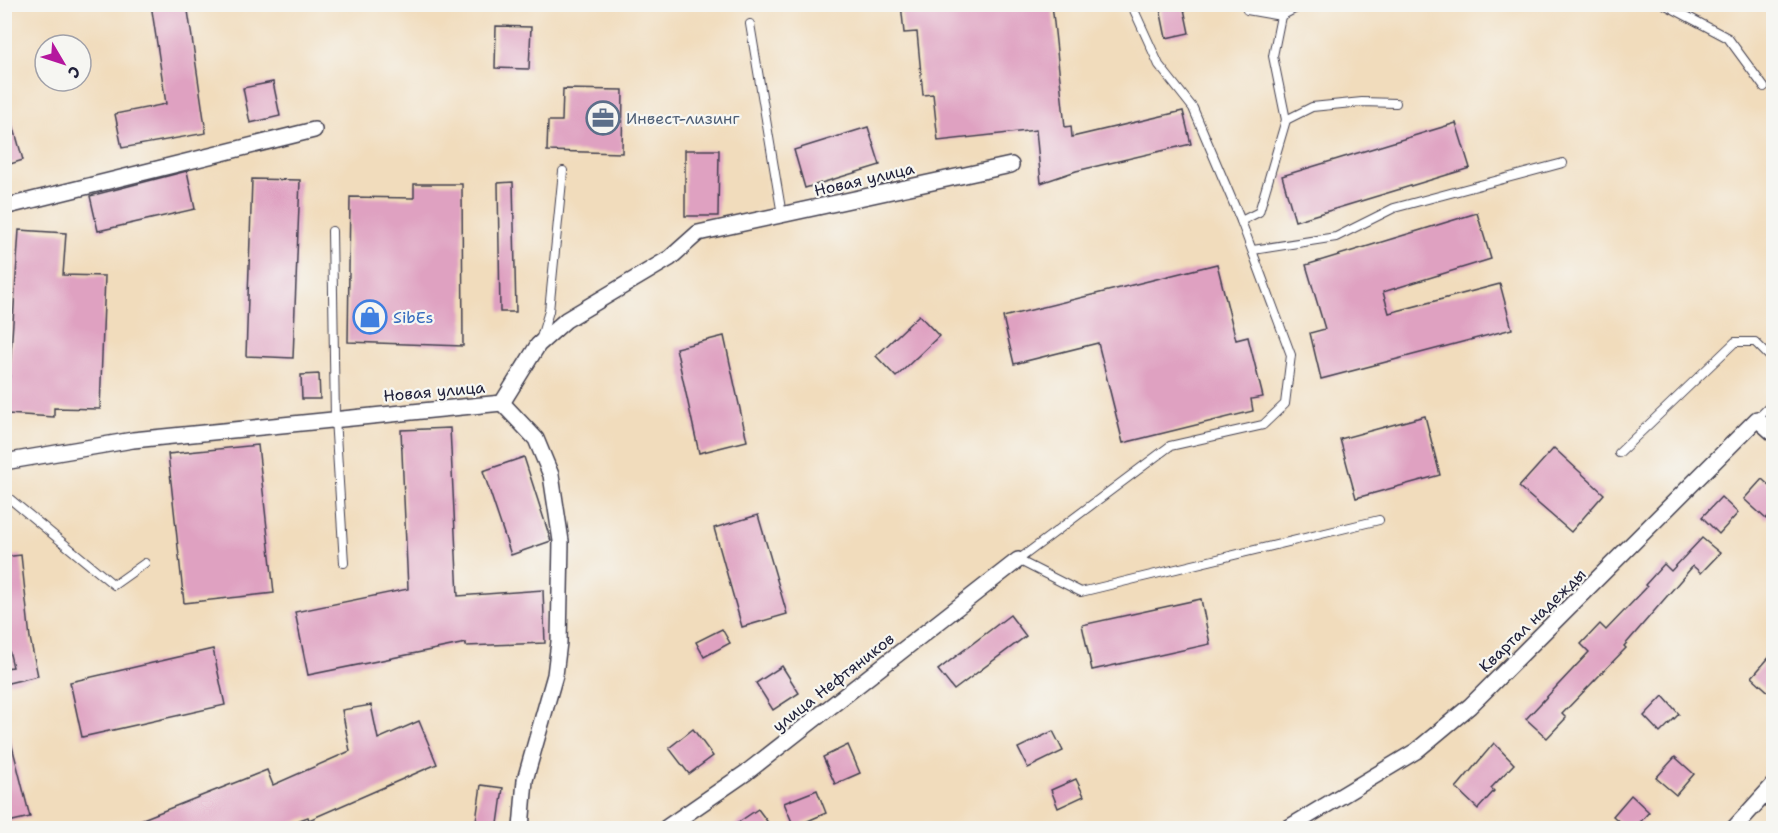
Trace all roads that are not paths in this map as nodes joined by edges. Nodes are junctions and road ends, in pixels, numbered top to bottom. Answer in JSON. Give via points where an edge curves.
{"nodes":[{"id":1,"x":1304,"y":4,"type":"edge"},
{"id":2,"x":1664,"y":4,"type":"edge"},
{"id":3,"x":1134,"y":10,"type":"dead end"},
{"id":4,"x":1247,"y":10,"type":"dead end"},
{"id":5,"x":1281,"y":16,"type":"junction"},
{"id":6,"x":750,"y":24,"type":"dead end"},
{"id":7,"x":1764,"y":87,"type":"dead end"},
{"id":8,"x":1396,"y":103,"type":"dead end"},
{"id":9,"x":1286,"y":120,"type":"junction"},
{"id":10,"x":314,"y":130,"type":"dead end"},
{"id":11,"x":1563,"y":163,"type":"dead end"},
{"id":12,"x":1011,"y":165,"type":"dead end"},
{"id":13,"x":563,"y":171,"type":"dead end"},
{"id":14,"x":4,"y":207,"type":"edge"},
{"id":15,"x":782,"y":216,"type":"junction"},
{"id":16,"x":1241,"y":221,"type":"junction"},
{"id":17,"x":332,"y":231,"type":"dead end"},
{"id":18,"x":1253,"y":250,"type":"junction"},
{"id":19,"x":538,"y":345,"type":"junction"},
{"id":20,"x":1773,"y":361,"type":"edge"},
{"id":21,"x":501,"y":402,"type":"junction"},
{"id":22,"x":1773,"y":402,"type":"edge"},
{"id":23,"x":335,"y":418,"type":"junction"},
{"id":24,"x":1757,"y":419,"type":"junction"},
{"id":25,"x":1773,"y":434,"type":"edge"},
{"id":26,"x":1619,"y":453,"type":"dead end"},
{"id":27,"x":4,"y":462,"type":"edge"},
{"id":28,"x":4,"y":494,"type":"edge"},
{"id":29,"x":1379,"y":520,"type":"dead end"},
{"id":30,"x":1018,"y":560,"type":"junction"},
{"id":31,"x":145,"y":563,"type":"dead end"},
{"id":32,"x":344,"y":563,"type":"dead end"},
{"id":33,"x":1773,"y":784,"type":"edge"},
{"id":34,"x":521,"y":828,"type":"edge"},
{"id":35,"x":666,"y":828,"type":"edge"},
{"id":36,"x":1288,"y":828,"type":"edge"},
{"id":37,"x":1734,"y":828,"type":"edge"}],
"edges":[{"from":1,"to":5,"type":"lane"},
{"from":2,"to":7,"type":"lane","via":[[1728,38]]},
{"from":3,"to":16,"type":"lane","via":[[1159,65],[1193,108]]},
{"from":4,"to":5,"type":"lane"},
{"from":5,"to":9,"type":"lane","via":[[1273,56]]},
{"from":6,"to":15,"type":"lane"},
{"from":8,"to":9,"type":"lane","via":[[1312,107]]},
{"from":9,"to":16,"type":"lane","via":[[1259,212]]},
{"from":10,"to":14,"type":"street"},
{"from":11,"to":18,"type":"lane","via":[[1395,208],[1336,237]]},
{"from":12,"to":15,"type":"street","name":"Новая улица"},
{"from":13,"to":19,"type":"lane","via":[[549,311]]},
{"from":15,"to":19,"type":"street","name":"Новая улица","via":[[698,233],[670,258],[566,320]]},
{"from":16,"to":18,"type":"lane"},
{"from":17,"to":23,"type":"lane"},
{"from":18,"to":30,"type":"lane","via":[[1291,355],[1285,404],[1263,425],[1170,446]]},
{"from":19,"to":21,"type":"street","name":"Новая улица"},
{"from":20,"to":26,"type":"lane","via":[[1755,342],[1735,342]]},
{"from":21,"to":23,"type":"street","name":"Новая улица"},
{"from":21,"to":34,"type":"street","via":[[536,439],[551,475],[561,541],[555,675],[525,780]]},
{"from":22,"to":24,"type":"lane"},
{"from":23,"to":27,"type":"street","name":"Новая улица","via":[[133,441]]},
{"from":23,"to":32,"type":"lane"},
{"from":24,"to":25,"type":"street"},
{"from":24,"to":36,"type":"street","name":"Квартал надежды","via":[[1470,706],[1416,752]]},
{"from":28,"to":31,"type":"lane","via":[[114,585]]},
{"from":29,"to":30,"type":"lane","via":[[1081,592]]},
{"from":30,"to":35,"type":"street","name":"улица Нефтяников","via":[[747,772]]},
{"from":33,"to":37,"type":"street"}]}
